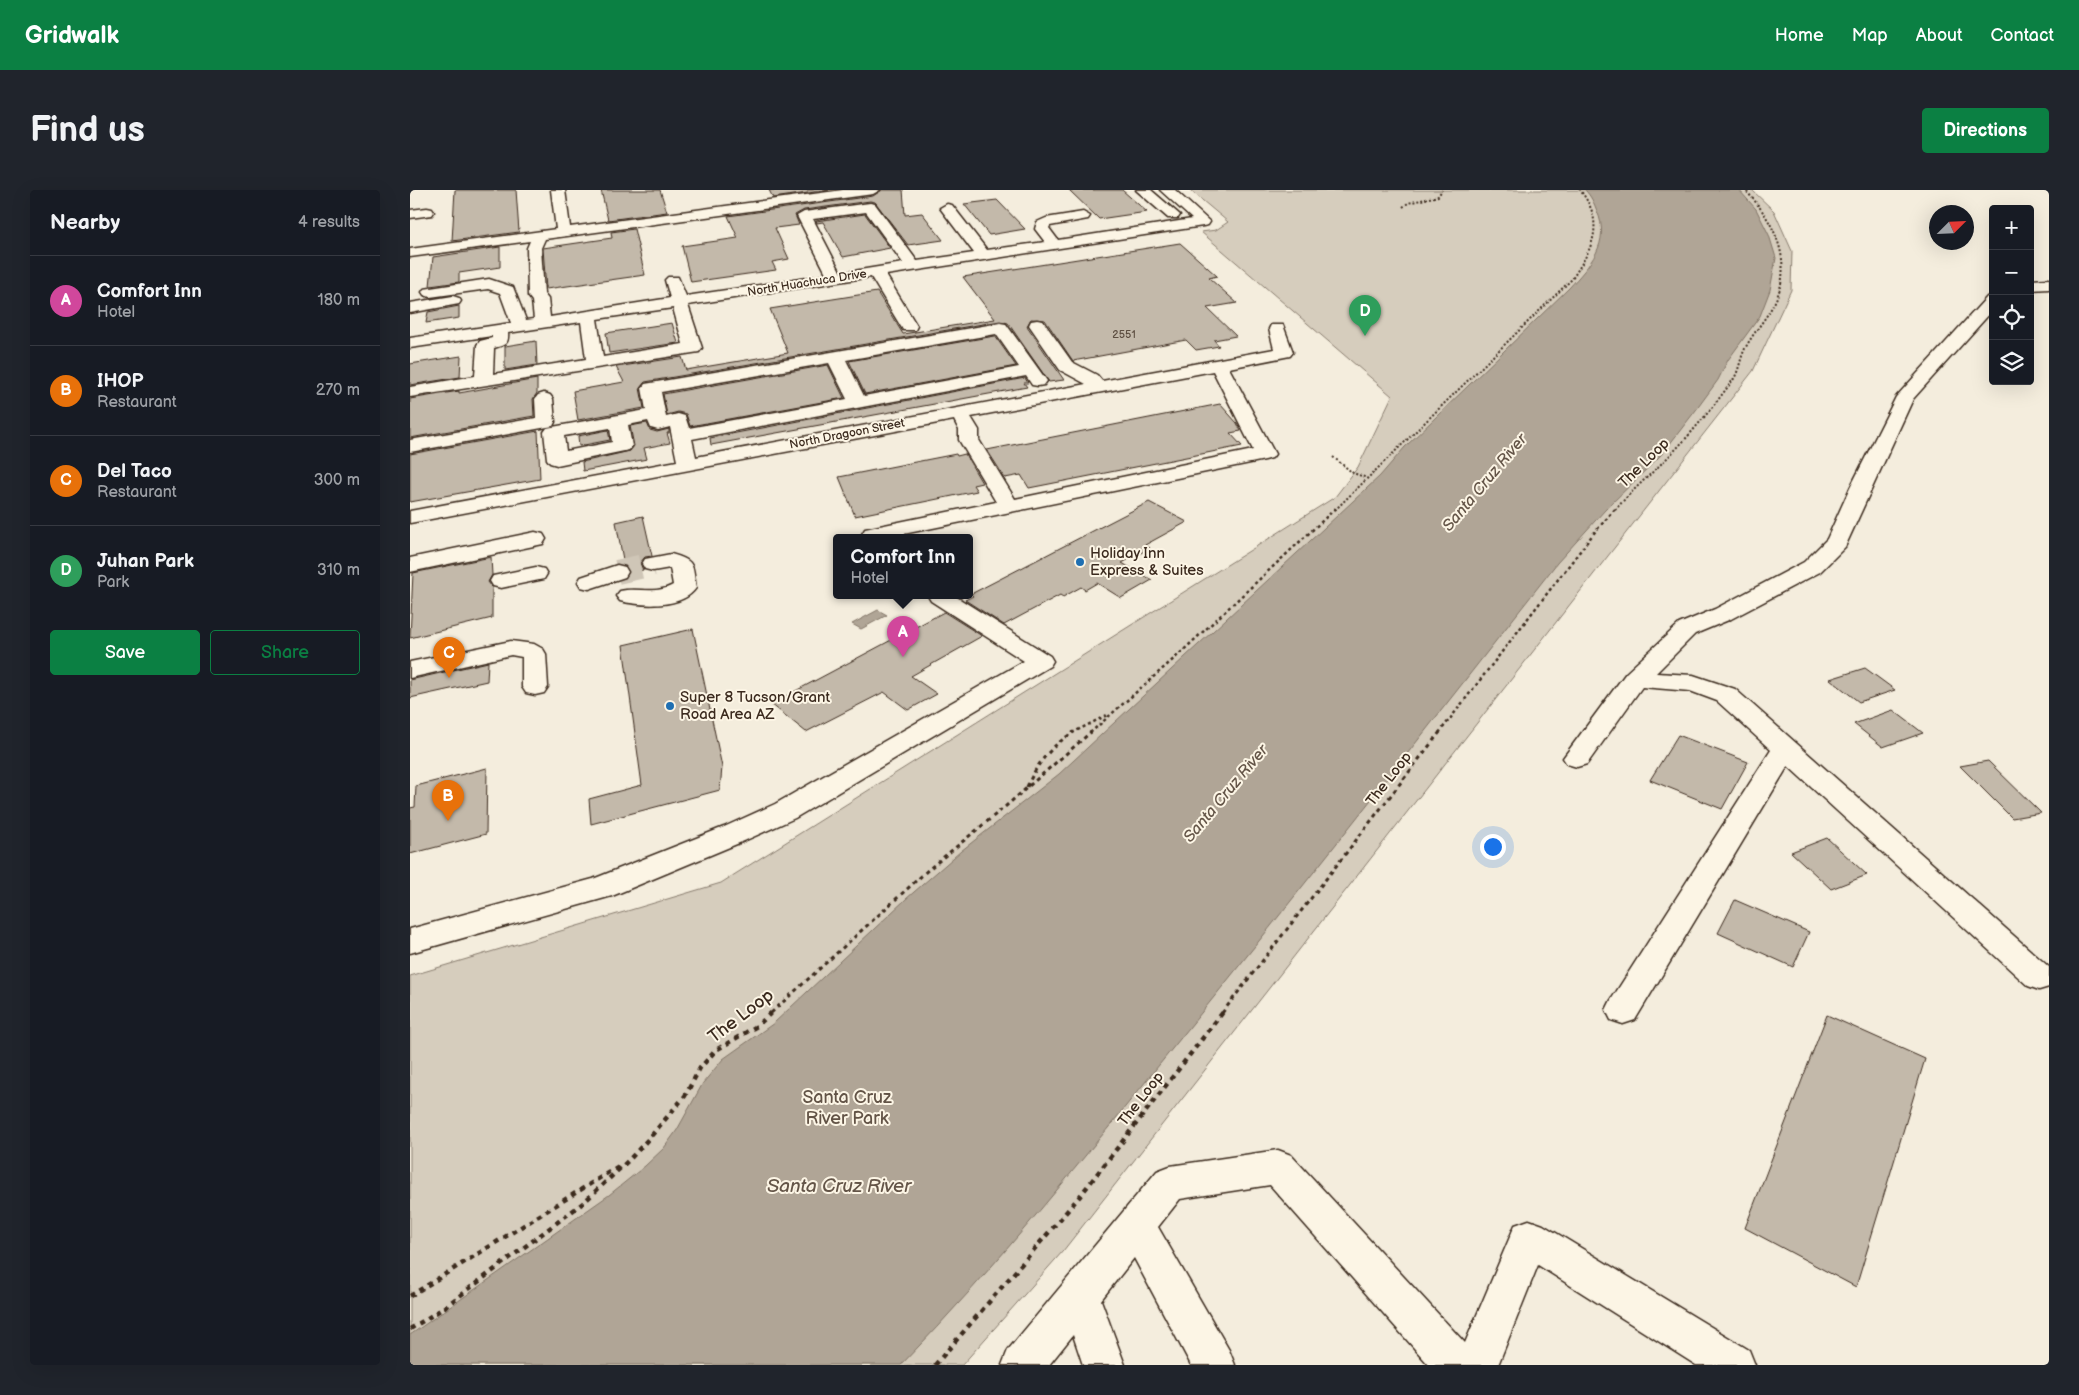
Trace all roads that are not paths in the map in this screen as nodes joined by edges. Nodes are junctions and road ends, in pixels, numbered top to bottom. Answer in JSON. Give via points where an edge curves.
{"nodes":[{"id":1,"x":558,"y":190,"type":"edge"},
{"id":2,"x":873,"y":190,"type":"edge"},
{"id":3,"x":1143,"y":190,"type":"edge"},
{"id":4,"x":1166,"y":190,"type":"edge"},
{"id":5,"x":947,"y":208,"type":"dead end"},
{"id":6,"x":427,"y":212,"type":"dead end"},
{"id":7,"x":410,"y":214,"type":"edge"},
{"id":8,"x":1173,"y":215,"type":"dead end"},
{"id":9,"x":1083,"y":216,"type":"dead end"},
{"id":10,"x":563,"y":232,"type":"junction"},
{"id":11,"x":540,"y":235,"type":"junction"},
{"id":12,"x":1055,"y":245,"type":"junction"},
{"id":13,"x":410,"y":253,"type":"edge"},
{"id":14,"x":984,"y":256,"type":"junction"},
{"id":15,"x":913,"y":266,"type":"junction"},
{"id":16,"x":876,"y":272,"type":"junction"},
{"id":17,"x":836,"y":278,"type":"junction"},
{"id":18,"x":673,"y":280,"type":"dead end"},
{"id":19,"x":2049,"y":284,"type":"edge"},
{"id":20,"x":2034,"y":286,"type":"edge"},
{"id":21,"x":430,"y":292,"type":"dead end"},
{"id":22,"x":679,"y":302,"type":"junction"},
{"id":23,"x":1989,"y":304,"type":"edge"},
{"id":24,"x":410,"y":308,"type":"edge"},
{"id":25,"x":588,"y":316,"type":"junction"},
{"id":26,"x":543,"y":323,"type":"junction"},
{"id":27,"x":1037,"y":325,"type":"dead end"},
{"id":28,"x":520,"y":326,"type":"junction"},
{"id":29,"x":909,"y":326,"type":"dead end"},
{"id":30,"x":1277,"y":329,"type":"dead end"},
{"id":31,"x":499,"y":330,"type":"junction"},
{"id":32,"x":410,"y":343,"type":"edge"},
{"id":33,"x":835,"y":356,"type":"junction"},
{"id":34,"x":902,"y":362,"type":"dead end"},
{"id":35,"x":1025,"y":362,"type":"junction"},
{"id":36,"x":595,"y":363,"type":"junction"},
{"id":37,"x":1218,"y":364,"type":"junction"},
{"id":38,"x":847,"y":379,"type":"junction"},
{"id":39,"x":484,"y":380,"type":"junction"},
{"id":40,"x":828,"y":383,"type":"dead end"},
{"id":41,"x":1098,"y":387,"type":"junction"},
{"id":42,"x":410,"y":392,"type":"edge"},
{"id":43,"x":544,"y":399,"type":"dead end"},
{"id":44,"x":674,"y":402,"type":"dead end"},
{"id":45,"x":858,"y":402,"type":"junction"},
{"id":46,"x":656,"y":409,"type":"junction"},
{"id":47,"x":960,"y":413,"type":"junction"},
{"id":48,"x":698,"y":414,"type":"dead end"},
{"id":49,"x":618,"y":420,"type":"dead end"},
{"id":50,"x":680,"y":428,"type":"junction"},
{"id":51,"x":410,"y":446,"type":"edge"},
{"id":52,"x":688,"y":464,"type":"junction"},
{"id":53,"x":1009,"y":506,"type":"junction"},
{"id":54,"x":410,"y":517,"type":"edge"},
{"id":55,"x":873,"y":534,"type":"dead end"},
{"id":56,"x":535,"y":539,"type":"dead end"},
{"id":57,"x":653,"y":564,"type":"tunnel mouth"},
{"id":58,"x":410,"y":565,"type":"edge"},
{"id":59,"x":617,"y":572,"type":"tunnel mouth"},
{"id":60,"x":536,"y":574,"type":"dead end"},
{"id":61,"x":501,"y":582,"type":"dead end"},
{"id":62,"x":589,"y":582,"type":"dead end"},
{"id":63,"x":628,"y":596,"type":"dead end"},
{"id":64,"x":944,"y":599,"type":"edge"},
{"id":65,"x":410,"y":670,"type":"edge"},
{"id":66,"x":1635,"y":679,"type":"junction"},
{"id":67,"x":535,"y":687,"type":"dead end"},
{"id":68,"x":1785,"y":749,"type":"junction"},
{"id":69,"x":1577,"y":758,"type":"dead end"},
{"id":70,"x":410,"y":940,"type":"edge"},
{"id":71,"x":2039,"y":977,"type":"dead end"},
{"id":72,"x":1623,"y":1010,"type":"dead end"},
{"id":73,"x":1136,"y":1224,"type":"junction"},
{"id":74,"x":1079,"y":1296,"type":"junction"},
{"id":75,"x":1023,"y":1365,"type":"edge"},
{"id":76,"x":1104,"y":1365,"type":"edge"},
{"id":77,"x":1214,"y":1365,"type":"edge"},
{"id":78,"x":1457,"y":1365,"type":"edge"},
{"id":79,"x":1477,"y":1365,"type":"edge"},
{"id":80,"x":1734,"y":1365,"type":"edge"}],
"edges":[{"from":1,"to":10,"type":"street"},
{"from":2,"to":10,"type":"street","via":[[721,203]]},
{"from":3,"to":8,"type":"street"},
{"from":4,"to":12,"type":"street","name":"North Huachuca Drive","via":[[1203,222]]},
{"from":5,"to":14,"type":"street"},
{"from":6,"to":7,"type":"street"},
{"from":9,"to":12,"type":"street","via":[[1042,224],[1042,229]]},
{"from":10,"to":11,"type":"street"},
{"from":11,"to":13,"type":"street"},
{"from":11,"to":26,"type":"street","via":[[534,248],[536,296],[540,299]]},
{"from":12,"to":14,"type":"street","name":"North Huachuca Drive"},
{"from":14,"to":15,"type":"street","name":"North Huachuca Drive"},
{"from":15,"to":16,"type":"street","name":"North Huachuca Drive"},
{"from":15,"to":17,"type":"street","via":[[870,207],[804,216]]},
{"from":16,"to":17,"type":"street","name":"North Huachuca Drive"},
{"from":16,"to":29,"type":"street"},
{"from":17,"to":22,"type":"street","name":"North Huachuca Drive","via":[[740,298]]},
{"from":18,"to":22,"type":"street"},
{"from":19,"to":20,"type":"street"},
{"from":21,"to":28,"type":"street","via":[[489,284],[507,290]]},
{"from":22,"to":25,"type":"street","name":"North Huachuca Drive"},
{"from":22,"to":36,"type":"street","via":[[693,348]]},
{"from":23,"to":66,"type":"street","via":[[1905,397],[1837,542],[1812,567],[1723,614],[1687,629]]},
{"from":24,"to":31,"type":"street","via":[[476,298],[497,302]]},
{"from":25,"to":26,"type":"street","name":"North Huachuca Drive"},
{"from":25,"to":36,"type":"street"},
{"from":26,"to":28,"type":"street","name":"North Huachuca Drive"},
{"from":27,"to":41,"type":"street","via":[[1066,366],[1092,379]]},
{"from":28,"to":31,"type":"street","name":"North Huachuca Drive"},
{"from":30,"to":37,"type":"street","name":"North Dragoon Street","via":[[1284,352]]},
{"from":31,"to":32,"type":"street","name":"North Huachuca Drive"},
{"from":31,"to":39,"type":"street","via":[[500,341],[486,345]]},
{"from":33,"to":35,"type":"street","via":[[1000,328]]},
{"from":33,"to":38,"type":"street"},
{"from":33,"to":46,"type":"street","via":[[651,388]]},
{"from":34,"to":35,"type":"street"},
{"from":35,"to":38,"type":"street"},
{"from":35,"to":45,"type":"street"},
{"from":36,"to":39,"type":"street"},
{"from":37,"to":41,"type":"street","name":"North Dragoon Street"},
{"from":37,"to":53,"type":"street","via":[[1265,454]]},
{"from":38,"to":40,"type":"street"},
{"from":38,"to":45,"type":"street"},
{"from":39,"to":42,"type":"street"},
{"from":41,"to":47,"type":"street","name":"North Dragoon Street"},
{"from":43,"to":51,"type":"street","via":[[546,422]]},
{"from":44,"to":46,"type":"street"},
{"from":45,"to":50,"type":"street"},
{"from":46,"to":49,"type":"street"},
{"from":46,"to":50,"type":"street","via":[[658,424]]},
{"from":47,"to":52,"type":"street","name":"North Dragoon Street"},
{"from":47,"to":53,"type":"street","via":[[969,430],[969,440]]},
{"from":48,"to":50,"type":"street"},
{"from":50,"to":52,"type":"street"},
{"from":52,"to":54,"type":"street","name":"North Dragoon Street"},
{"from":53,"to":55,"type":"street"},
{"from":56,"to":58,"type":"street"},
{"from":57,"to":63,"type":"street","via":[[670,561],[681,564],[685,588],[676,594],[654,599]]},
{"from":59,"to":62,"type":"street"},
{"from":60,"to":61,"type":"street"},
{"from":64,"to":70,"type":"street","via":[[1041,661],[785,811],[734,834],[601,888]]},
{"from":65,"to":67,"type":"street","via":[[511,648],[525,649],[534,654]]},
{"from":66,"to":68,"type":"street","via":[[1693,683],[1726,695]]},
{"from":66,"to":69,"type":"street"},
{"from":68,"to":71,"type":"street"},
{"from":68,"to":72,"type":"street"},
{"from":73,"to":74,"type":"street"},
{"from":73,"to":77,"type":"street"},
{"from":73,"to":78,"type":"street","via":[[1170,1183],[1278,1167]]},
{"from":74,"to":75,"type":"street"},
{"from":74,"to":76,"type":"street"},
{"from":79,"to":80,"type":"street","via":[[1529,1238]]}]}
